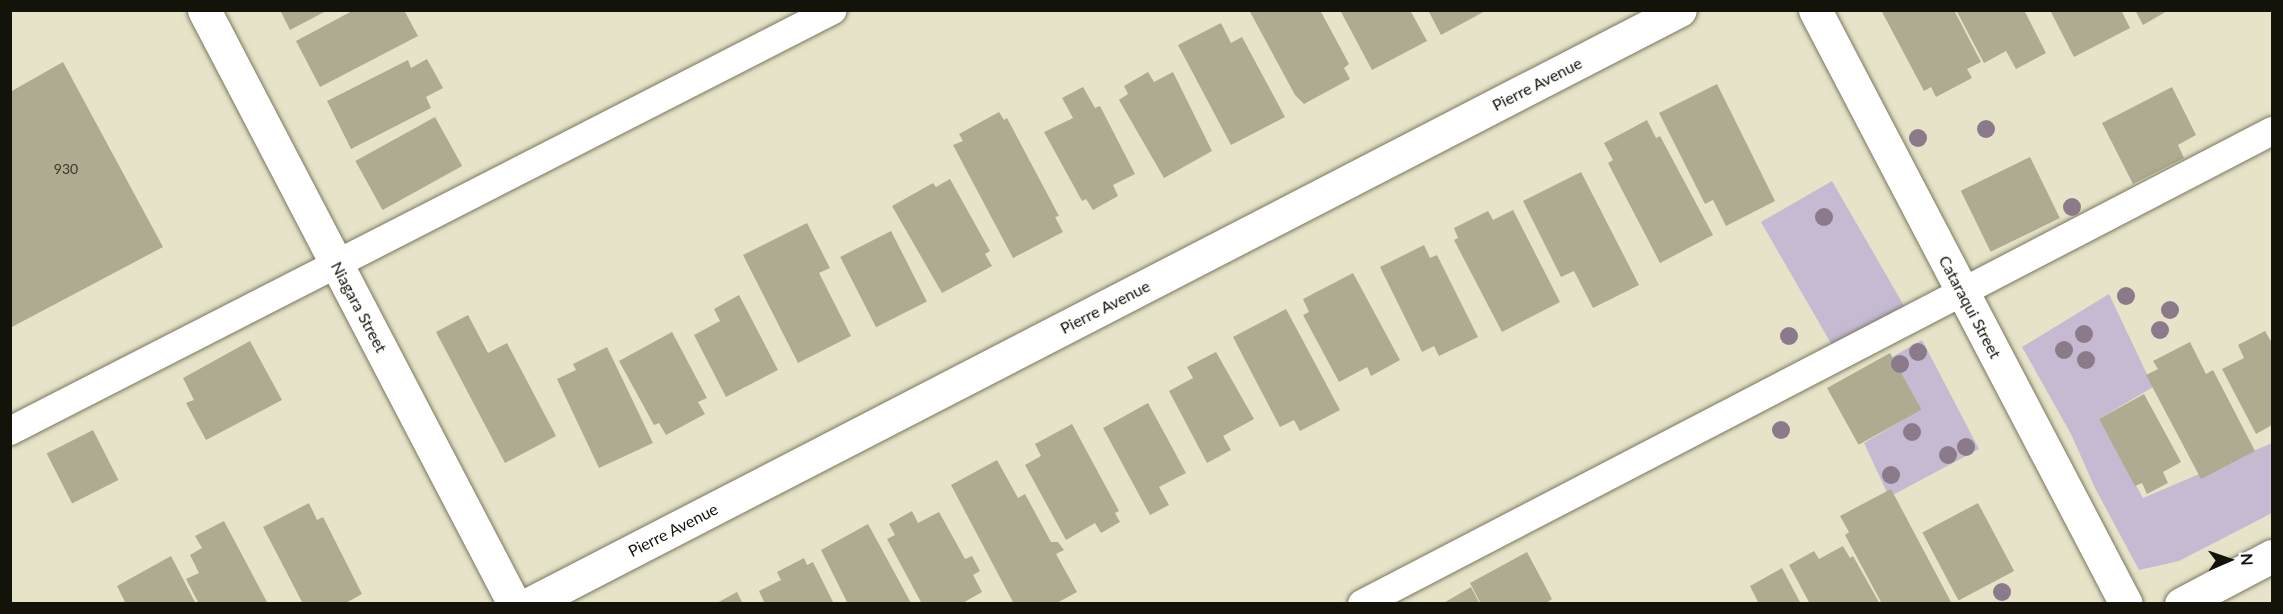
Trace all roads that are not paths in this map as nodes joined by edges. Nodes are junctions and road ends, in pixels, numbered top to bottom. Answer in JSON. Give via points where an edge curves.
{"nodes":[{"id":1,"x":204,"y":10,"type":"edge"},
{"id":2,"x":833,"y":10,"type":"edge"},
{"id":3,"x":1680,"y":10,"type":"edge"},
{"id":4,"x":1815,"y":10,"type":"edge"},
{"id":5,"x":2272,"y":130,"type":"edge"},
{"id":6,"x":337,"y":264,"type":"junction"},
{"id":7,"x":1962,"y":291,"type":"junction"},
{"id":8,"x":10,"y":431,"type":"edge"},
{"id":9,"x":2272,"y":556,"type":"edge"},
{"id":10,"x":514,"y":603,"type":"edge"},
{"id":11,"x":530,"y":603,"type":"edge"},
{"id":12,"x":1362,"y":603,"type":"edge"},
{"id":13,"x":2126,"y":603,"type":"edge"},
{"id":14,"x":2181,"y":603,"type":"edge"}],
"edges":[{"from":1,"to":6,"type":"street","name":"Niagara Street"},
{"from":2,"to":6,"type":"lane"},
{"from":3,"to":11,"type":"street","name":"Pierre Avenue"},
{"from":4,"to":7,"type":"street","name":"Cataraqui Street"},
{"from":5,"to":7,"type":"lane"},
{"from":6,"to":8,"type":"lane"},
{"from":6,"to":10,"type":"street","name":"Niagara Street"},
{"from":7,"to":12,"type":"lane"},
{"from":7,"to":13,"type":"street","name":"Cataraqui Street"},
{"from":9,"to":14,"type":"street"}]}
